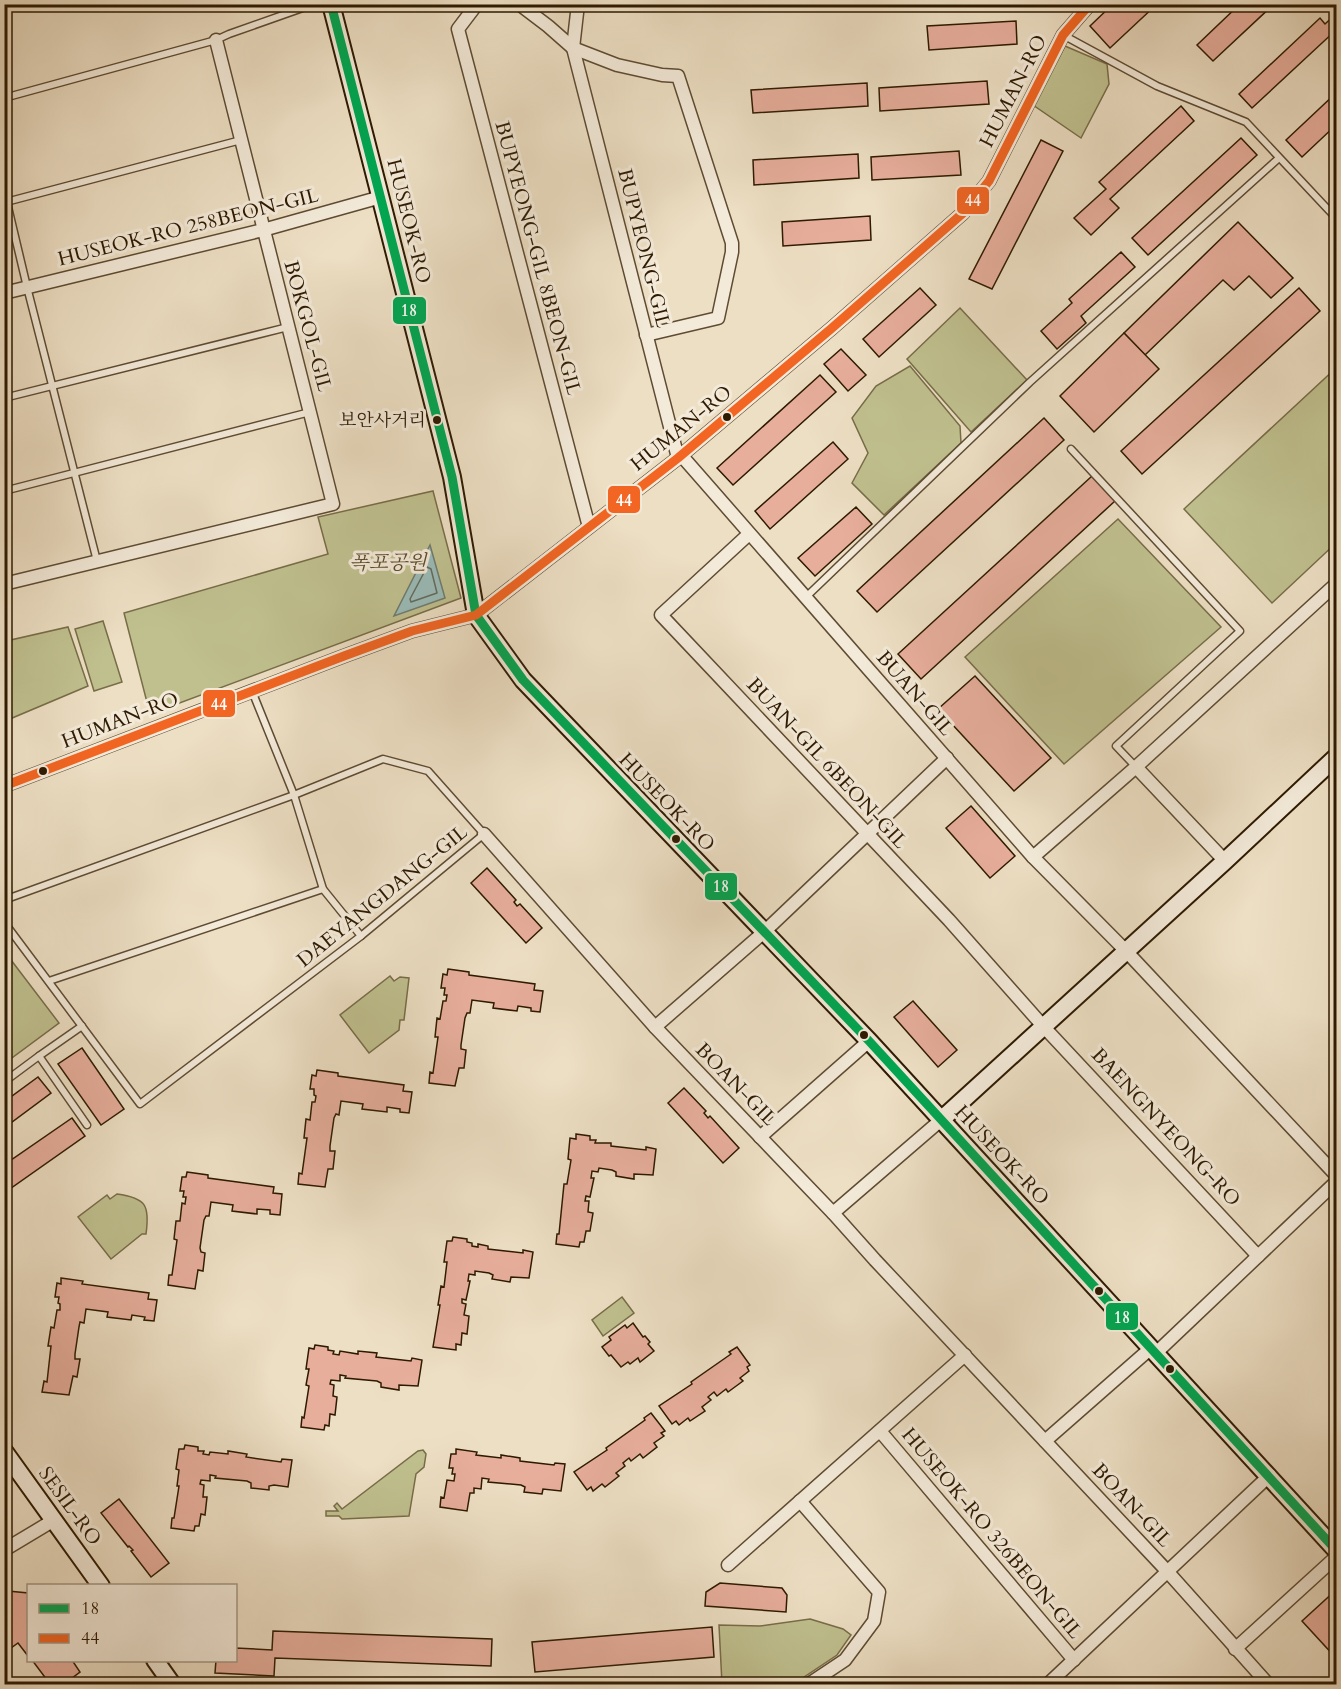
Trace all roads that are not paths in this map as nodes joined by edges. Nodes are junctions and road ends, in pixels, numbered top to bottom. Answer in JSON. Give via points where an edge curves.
{"nodes":[{"id":1,"x":314,"y":4,"type":"edge"},
{"id":2,"x":331,"y":4,"type":"edge"},
{"id":3,"x":477,"y":4,"type":"edge"},
{"id":4,"x":519,"y":4,"type":"edge"},
{"id":5,"x":578,"y":4,"type":"edge"},
{"id":6,"x":1090,"y":4,"type":"edge"},
{"id":7,"x":1063,"y":35,"type":"junction"},
{"id":8,"x":216,"y":40,"type":"junction"},
{"id":9,"x":573,"y":48,"type":"junction"},
{"id":10,"x":4,"y":98,"type":"edge"},
{"id":11,"x":241,"y":140,"type":"junction"},
{"id":12,"x":1280,"y":158,"type":"junction"},
{"id":13,"x":4,"y":190,"type":"edge"},
{"id":14,"x":381,"y":198,"type":"junction"},
{"id":15,"x":6,"y":202,"type":"edge"},
{"id":16,"x":1336,"y":218,"type":"edge"},
{"id":17,"x":263,"y":231,"type":"junction"},
{"id":18,"x":27,"y":287,"type":"junction"},
{"id":19,"x":4,"y":293,"type":"edge"},
{"id":20,"x":288,"y":327,"type":"junction"},
{"id":21,"x":646,"y":334,"type":"junction"},
{"id":22,"x":52,"y":386,"type":"junction"},
{"id":23,"x":4,"y":398,"type":"edge"},
{"id":24,"x":311,"y":412,"type":"junction"},
{"id":25,"x":1071,"y":449,"type":"dead end"},
{"id":26,"x":680,"y":456,"type":"junction"},
{"id":27,"x":75,"y":474,"type":"junction"},
{"id":28,"x":4,"y":491,"type":"edge"},
{"id":29,"x":589,"y":527,"type":"junction"},
{"id":30,"x":749,"y":534,"type":"junction"},
{"id":31,"x":97,"y":561,"type":"junction"},
{"id":32,"x":4,"y":584,"type":"edge"},
{"id":33,"x":1336,"y":584,"type":"edge"},
{"id":34,"x":806,"y":597,"type":"junction"},
{"id":35,"x":477,"y":615,"type":"junction"},
{"id":36,"x":252,"y":690,"type":"junction"},
{"id":37,"x":1336,"y":757,"type":"edge"},
{"id":38,"x":947,"y":758,"type":"junction"},
{"id":39,"x":1136,"y":767,"type":"junction"},
{"id":40,"x":4,"y":786,"type":"edge"},
{"id":41,"x":294,"y":795,"type":"junction"},
{"id":42,"x":867,"y":833,"type":"junction"},
{"id":43,"x":484,"y":834,"type":"junction"},
{"id":44,"x":1033,"y":857,"type":"junction"},
{"id":45,"x":1225,"y":861,"type":"junction"},
{"id":46,"x":323,"y":889,"type":"junction"},
{"id":47,"x":4,"y":900,"type":"edge"},
{"id":48,"x":4,"y":922,"type":"edge"},
{"id":49,"x":763,"y":933,"type":"junction"},
{"id":50,"x":362,"y":936,"type":"junction"},
{"id":51,"x":1126,"y":951,"type":"junction"},
{"id":52,"x":49,"y":981,"type":"junction"},
{"id":53,"x":82,"y":1026,"type":"junction"},
{"id":54,"x":1043,"y":1026,"type":"junction"},
{"id":55,"x":655,"y":1027,"type":"junction"},
{"id":56,"x":868,"y":1041,"type":"junction"},
{"id":57,"x":39,"y":1056,"type":"junction"},
{"id":58,"x":4,"y":1082,"type":"edge"},
{"id":59,"x":941,"y":1120,"type":"junction"},
{"id":60,"x":87,"y":1125,"type":"dead end"},
{"id":61,"x":760,"y":1137,"type":"junction"},
{"id":62,"x":1336,"y":1175,"type":"edge"},
{"id":63,"x":1336,"y":1182,"type":"edge"},
{"id":64,"x":833,"y":1213,"type":"junction"},
{"id":65,"x":1258,"y":1256,"type":"junction"},
{"id":66,"x":1153,"y":1351,"type":"junction"},
{"id":67,"x":965,"y":1355,"type":"junction"},
{"id":68,"x":880,"y":1431,"type":"junction"},
{"id":69,"x":1045,"y":1442,"type":"junction"},
{"id":70,"x":4,"y":1451,"type":"edge"},
{"id":71,"x":1270,"y":1475,"type":"junction"},
{"id":72,"x":800,"y":1501,"type":"junction"},
{"id":73,"x":54,"y":1521,"type":"junction"},
{"id":74,"x":4,"y":1550,"type":"edge"},
{"id":75,"x":1336,"y":1550,"type":"edge"},
{"id":76,"x":1336,"y":1557,"type":"edge"},
{"id":77,"x":728,"y":1565,"type":"dead end"},
{"id":78,"x":1167,"y":1571,"type":"junction"},
{"id":79,"x":100,"y":1584,"type":"edge"},
{"id":80,"x":1235,"y":1649,"type":"junction"},
{"id":81,"x":1074,"y":1660,"type":"junction"},
{"id":82,"x":156,"y":1662,"type":"edge"},
{"id":83,"x":172,"y":1684,"type":"edge"},
{"id":84,"x":809,"y":1684,"type":"edge"},
{"id":85,"x":1048,"y":1684,"type":"edge"},
{"id":86,"x":1268,"y":1684,"type":"edge"}],
"edges":[{"from":1,"to":8,"type":"lane"},
{"from":2,"to":14,"type":"street","name":"HUSEOK-RO"},
{"from":3,"to":29,"type":"street","name":"BUPYEONG-GIL 8BEON-GIL","via":[[458,29]]},
{"from":4,"to":9,"type":"street"},
{"from":5,"to":9,"type":"street","name":"BUPYEONG-GIL"},
{"from":6,"to":7,"type":"street","name":"HUMAN-RO"},
{"from":7,"to":12,"type":"lane","via":[[1156,86],[1246,122]]},
{"from":7,"to":26,"type":"street","name":"HUMAN-RO","via":[[989,181],[963,213]]},
{"from":8,"to":10,"type":"lane"},
{"from":8,"to":11,"type":"street","name":"BOKGOL-GIL"},
{"from":9,"to":21,"type":"street","name":"BUPYEONG-GIL"},
{"from":9,"to":21,"type":"street","via":[[617,65],[678,76],[732,243],[718,318]]},
{"from":11,"to":15,"type":"lane"},
{"from":11,"to":17,"type":"street","name":"BOKGOL-GIL"},
{"from":12,"to":16,"type":"lane"},
{"from":12,"to":34,"type":"lane","via":[[1030,382]]},
{"from":13,"to":15,"type":"lane"},
{"from":14,"to":17,"type":"street","name":"HUSEOK-RO 258BEON-GIL"},
{"from":14,"to":35,"type":"street","name":"HUSEOK-RO","via":[[452,477]]},
{"from":15,"to":18,"type":"lane"},
{"from":17,"to":18,"type":"street","name":"HUSEOK-RO 258BEON-GIL"},
{"from":17,"to":20,"type":"street","name":"BOKGOL-GIL"},
{"from":18,"to":19,"type":"street","name":"HUSEOK-RO 258BEON-GIL"},
{"from":18,"to":22,"type":"lane"},
{"from":20,"to":22,"type":"lane"},
{"from":20,"to":24,"type":"street","name":"BOKGOL-GIL"},
{"from":21,"to":26,"type":"street","name":"BUPYEONG-GIL"},
{"from":22,"to":23,"type":"lane"},
{"from":22,"to":27,"type":"lane"},
{"from":24,"to":27,"type":"lane"},
{"from":24,"to":31,"type":"street","name":"BOKGOL-GIL","via":[[333,504]]},
{"from":25,"to":39,"type":"lane","via":[[1240,631],[1116,746]]},
{"from":26,"to":29,"type":"street","name":"HUMAN-RO"},
{"from":26,"to":30,"type":"street","name":"BUAN-GIL"},
{"from":27,"to":28,"type":"lane"},
{"from":27,"to":31,"type":"lane"},
{"from":29,"to":35,"type":"street","name":"HUMAN-RO"},
{"from":30,"to":34,"type":"street","name":"BUAN-GIL"},
{"from":30,"to":42,"type":"street","name":"BUAN-GIL 6BEON-GIL","via":[[661,615]]},
{"from":31,"to":32,"type":"street","name":"BOKGOL-GIL"},
{"from":33,"to":39,"type":"street"},
{"from":34,"to":38,"type":"street","name":"BUAN-GIL"},
{"from":35,"to":36,"type":"street","name":"HUMAN-RO","via":[[412,632]]},
{"from":35,"to":49,"type":"street","name":"HUSEOK-RO","via":[[523,680]]},
{"from":36,"to":40,"type":"street","name":"HUMAN-RO"},
{"from":36,"to":41,"type":"lane"},
{"from":37,"to":45,"type":"street"},
{"from":38,"to":42,"type":"street"},
{"from":38,"to":44,"type":"street","name":"BUAN-GIL"},
{"from":39,"to":44,"type":"street"},
{"from":39,"to":45,"type":"street"},
{"from":41,"to":43,"type":"lane","name":"DAEYANGDANG-GIL","via":[[382,759],[428,771]]},
{"from":41,"to":46,"type":"lane"},
{"from":41,"to":47,"type":"lane","name":"DAEYANGDANG-GIL"},
{"from":42,"to":49,"type":"street"},
{"from":42,"to":54,"type":"street","name":"BUAN-GIL 6BEON-GIL"},
{"from":43,"to":50,"type":"lane","name":"DAEYANGDANG-GIL"},
{"from":43,"to":55,"type":"street","name":"BOAN-GIL"},
{"from":44,"to":51,"type":"street","name":"BUAN-GIL"},
{"from":45,"to":51,"type":"street"},
{"from":46,"to":50,"type":"lane"},
{"from":46,"to":52,"type":"lane"},
{"from":48,"to":52,"type":"lane","name":"DAEYANGDANG-GIL"},
{"from":49,"to":55,"type":"street"},
{"from":49,"to":56,"type":"street","name":"HUSEOK-RO"},
{"from":50,"to":53,"type":"lane","name":"DAEYANGDANG-GIL","via":[[140,1104]]},
{"from":51,"to":54,"type":"street"},
{"from":51,"to":62,"type":"street"},
{"from":52,"to":53,"type":"lane","name":"DAEYANGDANG-GIL"},
{"from":53,"to":57,"type":"lane"},
{"from":54,"to":59,"type":"street"},
{"from":54,"to":65,"type":"street","name":"BAENGNYEONG-RO"},
{"from":55,"to":61,"type":"street","name":"BOAN-GIL"},
{"from":56,"to":59,"type":"street","name":"HUSEOK-RO"},
{"from":56,"to":61,"type":"street"},
{"from":57,"to":58,"type":"lane"},
{"from":57,"to":60,"type":"lane"},
{"from":59,"to":64,"type":"street"},
{"from":59,"to":66,"type":"street","name":"HUSEOK-RO"},
{"from":61,"to":64,"type":"street","name":"BOAN-GIL"},
{"from":63,"to":65,"type":"street"},
{"from":64,"to":67,"type":"street","name":"BOAN-GIL"},
{"from":65,"to":66,"type":"street"},
{"from":66,"to":69,"type":"street"},
{"from":66,"to":71,"type":"street","name":"HUSEOK-RO"},
{"from":67,"to":68,"type":"street"},
{"from":67,"to":69,"type":"street","name":"BOAN-GIL"},
{"from":68,"to":72,"type":"street"},
{"from":68,"to":81,"type":"street","name":"HUSEOK-RO 326BEON-GIL"},
{"from":69,"to":78,"type":"street","name":"BOAN-GIL"},
{"from":70,"to":73,"type":"street","name":"SESIL-RO"},
{"from":71,"to":75,"type":"street","name":"HUSEOK-RO"},
{"from":71,"to":78,"type":"street","name":"HUSEOK-RO 326BEON-GIL"},
{"from":72,"to":77,"type":"street"},
{"from":72,"to":84,"type":"street","via":[[879,1592],[874,1621],[845,1660]]},
{"from":73,"to":74,"type":"street"},
{"from":73,"to":79,"type":"street","name":"SESIL-RO"},
{"from":76,"to":80,"type":"street"},
{"from":78,"to":80,"type":"street","name":"BOAN-GIL"},
{"from":78,"to":81,"type":"street","name":"HUSEOK-RO 326BEON-GIL"},
{"from":80,"to":86,"type":"street","name":"BOAN-GIL"},
{"from":81,"to":85,"type":"street","name":"HUSEOK-RO 326BEON-GIL"},
{"from":82,"to":83,"type":"street"}]}
